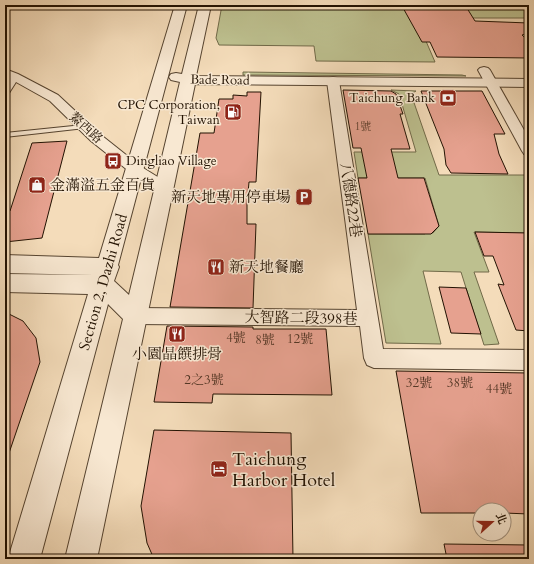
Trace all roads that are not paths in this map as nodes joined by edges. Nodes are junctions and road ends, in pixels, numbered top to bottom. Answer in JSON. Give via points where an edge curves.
{"nodes":[{"id":1,"x":182,"y":5,"type":"edge"},
{"id":2,"x":205,"y":5,"type":"edge"},
{"id":3,"x":484,"y":70,"type":"junction"},
{"id":4,"x":529,"y":70,"type":"edge"},
{"id":5,"x":161,"y":73,"type":"junction"},
{"id":6,"x":190,"y":73,"type":"junction"},
{"id":7,"x":10,"y":74,"type":"edge"},
{"id":8,"x":333,"y":81,"type":"junction"},
{"id":9,"x":491,"y":83,"type":"junction"},
{"id":10,"x":529,"y":83,"type":"edge"},
{"id":11,"x":5,"y":90,"type":"edge"},
{"id":12,"x":83,"y":127,"type":"junction"},
{"id":13,"x":5,"y":135,"type":"edge"},
{"id":14,"x":529,"y":151,"type":"edge"},
{"id":15,"x":135,"y":169,"type":"junction"},
{"id":16,"x":164,"y":188,"type":"junction"},
{"id":17,"x":5,"y":264,"type":"edge"},
{"id":18,"x":105,"y":276,"type":"junction"},
{"id":19,"x":5,"y":283,"type":"edge"},
{"id":20,"x":135,"y":316,"type":"junction"},
{"id":21,"x":368,"y":318,"type":"junction"},
{"id":22,"x":529,"y":360,"type":"edge"},
{"id":23,"x":24,"y":559,"type":"edge"},
{"id":24,"x":80,"y":559,"type":"edge"}],
"edges":[{"from":1,"to":5,"type":"street","name":"Section 2, Dazhi Road"},
{"from":2,"to":6,"type":"street"},
{"from":3,"to":4,"type":"street","name":"Bade Road"},
{"from":3,"to":6,"type":"street","name":"Bade Road"},
{"from":3,"to":9,"type":"street"},
{"from":5,"to":6,"type":"street","name":"Bade Road"},
{"from":5,"to":15,"type":"street","name":"Section 2, Dazhi Road"},
{"from":6,"to":8,"type":"street","name":"Bade Road"},
{"from":6,"to":16,"type":"street"},
{"from":7,"to":11,"type":"street"},
{"from":7,"to":12,"type":"street","name":"鰲西路","via":[[54,98]]},
{"from":8,"to":9,"type":"street","name":"Bade Road"},
{"from":8,"to":21,"type":"street","name":"八德路22巷"},
{"from":9,"to":10,"type":"street","name":"Bade Road"},
{"from":9,"to":14,"type":"street"},
{"from":12,"to":13,"type":"lane"},
{"from":12,"to":15,"type":"street","name":"鰲西路"},
{"from":15,"to":16,"type":"street","name":"鰲西路"},
{"from":15,"to":18,"type":"street","name":"Section 2, Dazhi Road"},
{"from":16,"to":20,"type":"street"},
{"from":17,"to":18,"type":"street"},
{"from":18,"to":19,"type":"street"},
{"from":18,"to":20,"type":"street"},
{"from":18,"to":23,"type":"street","name":"Section 2, Dazhi Road"},
{"from":20,"to":21,"type":"street","name":"大智路二段398巷"},
{"from":20,"to":24,"type":"street"},
{"from":21,"to":22,"type":"street","name":"大智路二段398巷","via":[[374,358]]}]}
